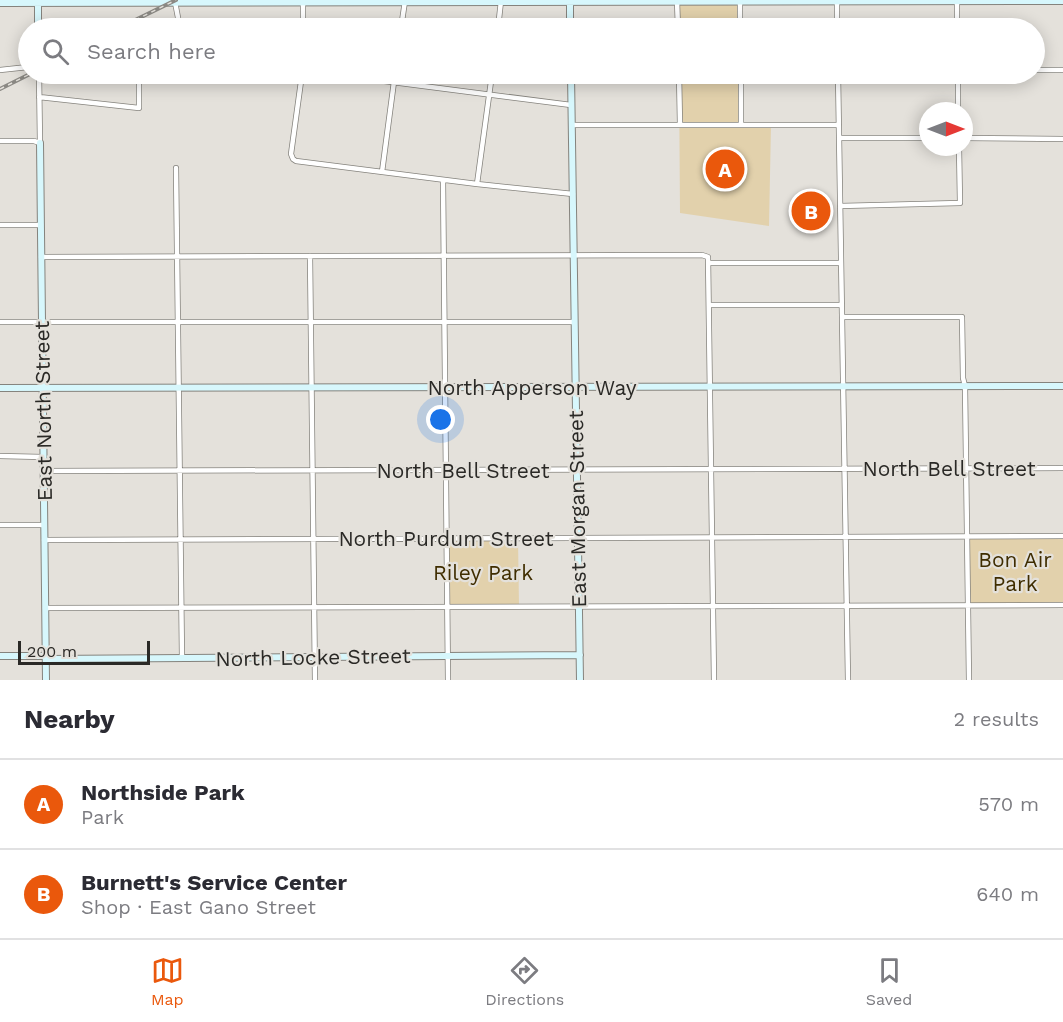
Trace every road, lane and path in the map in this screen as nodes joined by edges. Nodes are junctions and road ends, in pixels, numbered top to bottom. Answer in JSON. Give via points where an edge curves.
{"nodes":[{"id":1,"x":837,"y":0,"type":"edge"},
{"id":2,"x":957,"y":0,"type":"edge"},
{"id":3,"x":38,"y":1,"type":"edge"},
{"id":4,"x":145,"y":1,"type":"edge"},
{"id":5,"x":405,"y":1,"type":"edge"},
{"id":6,"x":502,"y":1,"type":"edge"},
{"id":7,"x":570,"y":1,"type":"edge"},
{"id":8,"x":677,"y":1,"type":"edge"},
{"id":9,"x":713,"y":1,"type":"edge"},
{"id":10,"x":740,"y":1,"type":"edge"},
{"id":11,"x":1063,"y":1,"type":"edge"},
{"id":12,"x":175,"y":2,"type":"junction"},
{"id":13,"x":303,"y":2,"type":"junction"},
{"id":14,"x":0,"y":3,"type":"edge"},
{"id":15,"x":38,"y":18,"type":"edge"},
{"id":16,"x":178,"y":18,"type":"edge"},
{"id":17,"x":303,"y":18,"type":"edge"},
{"id":18,"x":402,"y":18,"type":"edge"},
{"id":19,"x":499,"y":18,"type":"edge"},
{"id":20,"x":570,"y":18,"type":"edge"},
{"id":21,"x":678,"y":18,"type":"edge"},
{"id":22,"x":740,"y":18,"type":"edge"},
{"id":23,"x":837,"y":18,"type":"edge"},
{"id":24,"x":957,"y":18,"type":"edge"},
{"id":25,"x":18,"y":68,"type":"edge"},
{"id":26,"x":0,"y":70,"type":"edge"},
{"id":27,"x":1045,"y":70,"type":"edge"},
{"id":28,"x":1063,"y":70,"type":"edge"},
{"id":29,"x":39,"y":84,"type":"edge"},
{"id":30,"x":139,"y":84,"type":"edge"},
{"id":31,"x":301,"y":84,"type":"edge"},
{"id":32,"x":394,"y":84,"type":"edge"},
{"id":33,"x":410,"y":84,"type":"edge"},
{"id":34,"x":490,"y":84,"type":"edge"},
{"id":35,"x":571,"y":84,"type":"edge"},
{"id":36,"x":679,"y":84,"type":"edge"},
{"id":37,"x":741,"y":84,"type":"edge"},
{"id":38,"x":838,"y":84,"type":"edge"},
{"id":39,"x":958,"y":84,"type":"edge"},
{"id":40,"x":489,"y":94,"type":"junction"},
{"id":41,"x":39,"y":97,"type":"junction"},
{"id":42,"x":958,"y":102,"type":"edge"},
{"id":43,"x":572,"y":105,"type":"junction"},
{"id":44,"x":572,"y":125,"type":"junction"},
{"id":45,"x":680,"y":125,"type":"junction"},
{"id":46,"x":741,"y":125,"type":"junction"},
{"id":47,"x":838,"y":125,"type":"junction"},
{"id":48,"x":839,"y":138,"type":"junction"},
{"id":49,"x":919,"y":138,"type":"edge"},
{"id":50,"x":973,"y":138,"type":"edge"},
{"id":51,"x":1063,"y":139,"type":"edge"},
{"id":52,"x":0,"y":141,"type":"edge"},
{"id":53,"x":40,"y":143,"type":"junction"},
{"id":54,"x":959,"y":156,"type":"edge"},
{"id":55,"x":176,"y":168,"type":"dead end"},
{"id":56,"x":382,"y":172,"type":"junction"},
{"id":57,"x":443,"y":180,"type":"junction"},
{"id":58,"x":477,"y":184,"type":"junction"},
{"id":59,"x":573,"y":194,"type":"junction"},
{"id":60,"x":840,"y":206,"type":"junction"},
{"id":61,"x":0,"y":225,"type":"edge"},
{"id":62,"x":41,"y":225,"type":"junction"},
{"id":63,"x":574,"y":255,"type":"junction"},
{"id":64,"x":310,"y":256,"type":"junction"},
{"id":65,"x":443,"y":256,"type":"junction"},
{"id":66,"x":41,"y":257,"type":"junction"},
{"id":67,"x":176,"y":257,"type":"junction"},
{"id":68,"x":709,"y":263,"type":"junction"},
{"id":69,"x":841,"y":264,"type":"junction"},
{"id":70,"x":841,"y":304,"type":"junction"},
{"id":71,"x":709,"y":305,"type":"junction"},
{"id":72,"x":842,"y":317,"type":"junction"},
{"id":73,"x":443,"y":321,"type":"junction"},
{"id":74,"x":0,"y":322,"type":"edge"},
{"id":75,"x":177,"y":322,"type":"junction"},
{"id":76,"x":310,"y":322,"type":"junction"},
{"id":77,"x":574,"y":322,"type":"junction"},
{"id":78,"x":42,"y":323,"type":"junction"},
{"id":79,"x":843,"y":386,"type":"junction"},
{"id":80,"x":965,"y":386,"type":"junction"},
{"id":81,"x":1063,"y":386,"type":"edge"},
{"id":82,"x":445,"y":387,"type":"junction"},
{"id":83,"x":710,"y":387,"type":"junction"},
{"id":84,"x":0,"y":388,"type":"edge"},
{"id":85,"x":42,"y":388,"type":"junction"},
{"id":86,"x":177,"y":388,"type":"junction"},
{"id":87,"x":311,"y":388,"type":"junction"},
{"id":88,"x":575,"y":388,"type":"junction"},
{"id":89,"x":0,"y":456,"type":"edge"},
{"id":90,"x":43,"y":457,"type":"junction"},
{"id":91,"x":966,"y":468,"type":"junction"},
{"id":92,"x":1063,"y":468,"type":"edge"},
{"id":93,"x":576,"y":469,"type":"junction"},
{"id":94,"x":711,"y":469,"type":"junction"},
{"id":95,"x":845,"y":469,"type":"junction"},
{"id":96,"x":312,"y":470,"type":"junction"},
{"id":97,"x":446,"y":470,"type":"junction"},
{"id":98,"x":43,"y":471,"type":"junction"},
{"id":99,"x":179,"y":471,"type":"junction"},
{"id":100,"x":0,"y":525,"type":"edge"},
{"id":101,"x":44,"y":525,"type":"junction"},
{"id":102,"x":967,"y":536,"type":"junction"},
{"id":103,"x":1063,"y":536,"type":"edge"},
{"id":104,"x":846,"y":537,"type":"junction"},
{"id":105,"x":447,"y":538,"type":"junction"},
{"id":106,"x":578,"y":538,"type":"junction"},
{"id":107,"x":712,"y":538,"type":"junction"},
{"id":108,"x":180,"y":539,"type":"junction"},
{"id":109,"x":313,"y":539,"type":"junction"},
{"id":110,"x":44,"y":540,"type":"junction"},
{"id":111,"x":1063,"y":605,"type":"edge"},
{"id":112,"x":579,"y":606,"type":"junction"},
{"id":113,"x":713,"y":606,"type":"junction"},
{"id":114,"x":847,"y":606,"type":"junction"},
{"id":115,"x":968,"y":606,"type":"junction"},
{"id":116,"x":314,"y":607,"type":"junction"},
{"id":117,"x":448,"y":607,"type":"junction"},
{"id":118,"x":45,"y":608,"type":"junction"},
{"id":119,"x":181,"y":608,"type":"junction"},
{"id":120,"x":580,"y":655,"type":"junction"},
{"id":121,"x":0,"y":656,"type":"edge"},
{"id":122,"x":46,"y":657,"type":"junction"},
{"id":123,"x":315,"y":657,"type":"junction"},
{"id":124,"x":448,"y":657,"type":"junction"},
{"id":125,"x":182,"y":658,"type":"junction"},
{"id":126,"x":46,"y":680,"type":"edge"},
{"id":127,"x":315,"y":680,"type":"edge"},
{"id":128,"x":448,"y":680,"type":"edge"},
{"id":129,"x":580,"y":680,"type":"edge"},
{"id":130,"x":714,"y":680,"type":"edge"},
{"id":131,"x":848,"y":680,"type":"edge"},
{"id":132,"x":969,"y":680,"type":"edge"}],
"edges":[{"from":1,"to":2,"type":"main road"},
{"from":1,"to":10,"type":"main road"},
{"from":1,"to":23,"type":"street"},
{"from":2,"to":11,"type":"main road"},
{"from":2,"to":24,"type":"street"},
{"from":3,"to":4,"type":"main road"},
{"from":3,"to":14,"type":"main road"},
{"from":3,"to":15,"type":"main road"},
{"from":4,"to":12,"type":"main road"},
{"from":5,"to":6,"type":"main road"},
{"from":5,"to":13,"type":"main road"},
{"from":5,"to":18,"type":"street"},
{"from":6,"to":7,"type":"main road"},
{"from":6,"to":19,"type":"street"},
{"from":7,"to":8,"type":"main road"},
{"from":7,"to":20,"type":"main road"},
{"from":8,"to":9,"type":"main road"},
{"from":8,"to":21,"type":"street"},
{"from":9,"to":10,"type":"main road"},
{"from":10,"to":22,"type":"street"},
{"from":12,"to":13,"type":"main road"},
{"from":12,"to":16,"type":"street"},
{"from":13,"to":17,"type":"street"},
{"from":25,"to":26,"type":"street"},
{"from":27,"to":28,"type":"street"},
{"from":29,"to":41,"type":"street"},
{"from":30,"to":41,"type":"street","via":[[139,108]]},
{"from":31,"to":56,"type":"street","via":[[293,159]]},
{"from":32,"to":56,"type":"street"},
{"from":33,"to":40,"type":"street"},
{"from":34,"to":40,"type":"street"},
{"from":35,"to":43,"type":"main road","name":"East Morgan Street"},
{"from":36,"to":45,"type":"street"},
{"from":37,"to":46,"type":"street"},
{"from":38,"to":47,"type":"street"},
{"from":39,"to":42,"type":"street"},
{"from":40,"to":43,"type":"street"},
{"from":40,"to":58,"type":"street"},
{"from":41,"to":53,"type":"street"},
{"from":43,"to":44,"type":"main road","name":"East Morgan Street"},
{"from":44,"to":45,"type":"street"},
{"from":44,"to":59,"type":"main road","name":"East Morgan Street"},
{"from":45,"to":46,"type":"street"},
{"from":46,"to":47,"type":"street"},
{"from":47,"to":48,"type":"street"},
{"from":48,"to":49,"type":"street"},
{"from":48,"to":60,"type":"street"},
{"from":50,"to":51,"type":"street"},
{"from":52,"to":53,"type":"street"},
{"from":53,"to":62,"type":"main road","name":"East North Street"},
{"from":54,"to":60,"type":"street","via":[[960,203]]},
{"from":55,"to":67,"type":"street"},
{"from":56,"to":57,"type":"street"},
{"from":57,"to":58,"type":"street"},
{"from":57,"to":65,"type":"street"},
{"from":58,"to":59,"type":"street"},
{"from":59,"to":63,"type":"main road","name":"East Morgan Street"},
{"from":60,"to":69,"type":"street"},
{"from":61,"to":62,"type":"street"},
{"from":62,"to":66,"type":"main road","name":"East North Street"},
{"from":63,"to":65,"type":"street"},
{"from":63,"to":68,"type":"street","via":[[702,255],[708,257]]},
{"from":63,"to":77,"type":"main road","name":"East Morgan Street"},
{"from":64,"to":65,"type":"street"},
{"from":64,"to":67,"type":"street"},
{"from":64,"to":76,"type":"street"},
{"from":65,"to":73,"type":"street"},
{"from":66,"to":67,"type":"street"},
{"from":66,"to":78,"type":"main road","name":"East North Street"},
{"from":67,"to":75,"type":"street"},
{"from":68,"to":69,"type":"street"},
{"from":68,"to":71,"type":"street"},
{"from":69,"to":70,"type":"street"},
{"from":70,"to":71,"type":"street"},
{"from":70,"to":72,"type":"street"},
{"from":71,"to":83,"type":"street"},
{"from":72,"to":79,"type":"street"},
{"from":72,"to":80,"type":"street","via":[[962,317]]},
{"from":73,"to":76,"type":"street"},
{"from":73,"to":77,"type":"street"},
{"from":73,"to":82,"type":"street"},
{"from":74,"to":78,"type":"street"},
{"from":75,"to":76,"type":"street"},
{"from":75,"to":78,"type":"street"},
{"from":75,"to":86,"type":"street"},
{"from":76,"to":87,"type":"street"},
{"from":77,"to":88,"type":"main road","name":"East Morgan Street"},
{"from":78,"to":85,"type":"main road","name":"East North Street"},
{"from":79,"to":80,"type":"main road","name":"North Apperson Way"},
{"from":79,"to":83,"type":"main road","name":"North Apperson Way"},
{"from":79,"to":95,"type":"street"},
{"from":80,"to":81,"type":"main road","name":"North Apperson Way"},
{"from":80,"to":91,"type":"street"},
{"from":82,"to":87,"type":"main road","name":"North Apperson Way"},
{"from":82,"to":88,"type":"main road","name":"North Apperson Way"},
{"from":82,"to":97,"type":"street"},
{"from":83,"to":88,"type":"main road","name":"North Apperson Way"},
{"from":83,"to":94,"type":"street"},
{"from":84,"to":85,"type":"main road","name":"North Apperson Way"},
{"from":85,"to":86,"type":"main road","name":"North Apperson Way"},
{"from":85,"to":90,"type":"main road","name":"East North Street"},
{"from":86,"to":87,"type":"main road","name":"North Apperson Way"},
{"from":86,"to":99,"type":"street"},
{"from":87,"to":96,"type":"street"},
{"from":88,"to":93,"type":"main road","name":"East Morgan Street"},
{"from":89,"to":90,"type":"street"},
{"from":90,"to":98,"type":"main road","name":"East North Street"},
{"from":91,"to":92,"type":"street","name":"North Bell Street"},
{"from":91,"to":95,"type":"street","name":"North Bell Street"},
{"from":91,"to":102,"type":"street"},
{"from":93,"to":94,"type":"street","name":"North Bell Street"},
{"from":93,"to":97,"type":"street","name":"North Bell Street"},
{"from":93,"to":106,"type":"main road","name":"East Morgan Street"},
{"from":94,"to":95,"type":"street","name":"North Bell Street"},
{"from":94,"to":107,"type":"street"},
{"from":95,"to":104,"type":"street"},
{"from":96,"to":97,"type":"street","name":"North Bell Street"},
{"from":96,"to":99,"type":"street","name":"North Bell Street"},
{"from":96,"to":109,"type":"street"},
{"from":97,"to":105,"type":"street"},
{"from":98,"to":99,"type":"street","name":"North Bell Street"},
{"from":98,"to":101,"type":"main road","name":"East North Street"},
{"from":99,"to":108,"type":"street"},
{"from":100,"to":101,"type":"street"},
{"from":101,"to":110,"type":"main road","name":"East North Street"},
{"from":102,"to":103,"type":"street","name":"North Purdum Street"},
{"from":102,"to":104,"type":"street","name":"North Purdum Street"},
{"from":102,"to":115,"type":"street"},
{"from":104,"to":107,"type":"street","name":"North Purdum Street"},
{"from":104,"to":114,"type":"street"},
{"from":105,"to":106,"type":"street","name":"North Purdum Street"},
{"from":105,"to":109,"type":"street","name":"North Purdum Street"},
{"from":105,"to":117,"type":"street"},
{"from":106,"to":107,"type":"street","name":"North Purdum Street"},
{"from":106,"to":112,"type":"main road","name":"East Morgan Street"},
{"from":107,"to":113,"type":"street"},
{"from":108,"to":109,"type":"street","name":"North Purdum Street"},
{"from":108,"to":110,"type":"street","name":"North Purdum Street"},
{"from":108,"to":119,"type":"street"},
{"from":109,"to":116,"type":"street"},
{"from":110,"to":118,"type":"main road","name":"East North Street"},
{"from":111,"to":115,"type":"street"},
{"from":112,"to":113,"type":"street"},
{"from":112,"to":117,"type":"street"},
{"from":112,"to":120,"type":"main road","name":"East Morgan Street"},
{"from":113,"to":114,"type":"street"},
{"from":113,"to":130,"type":"street"},
{"from":114,"to":115,"type":"street"},
{"from":114,"to":131,"type":"street"},
{"from":115,"to":132,"type":"street"},
{"from":116,"to":117,"type":"street"},
{"from":116,"to":119,"type":"street"},
{"from":116,"to":123,"type":"street"},
{"from":117,"to":124,"type":"street"},
{"from":118,"to":119,"type":"street"},
{"from":118,"to":122,"type":"main road","name":"East North Street"},
{"from":119,"to":125,"type":"street"},
{"from":120,"to":124,"type":"main road","name":"North Locke Street"},
{"from":120,"to":129,"type":"main road","name":"East Morgan Street"},
{"from":121,"to":122,"type":"main road","name":"North Locke Street"},
{"from":122,"to":125,"type":"main road","name":"North Locke Street"},
{"from":122,"to":126,"type":"main road","name":"East North Street"},
{"from":123,"to":124,"type":"main road","name":"North Locke Street"},
{"from":123,"to":125,"type":"main road","name":"North Locke Street"},
{"from":123,"to":127,"type":"street"},
{"from":124,"to":128,"type":"street"}]}
